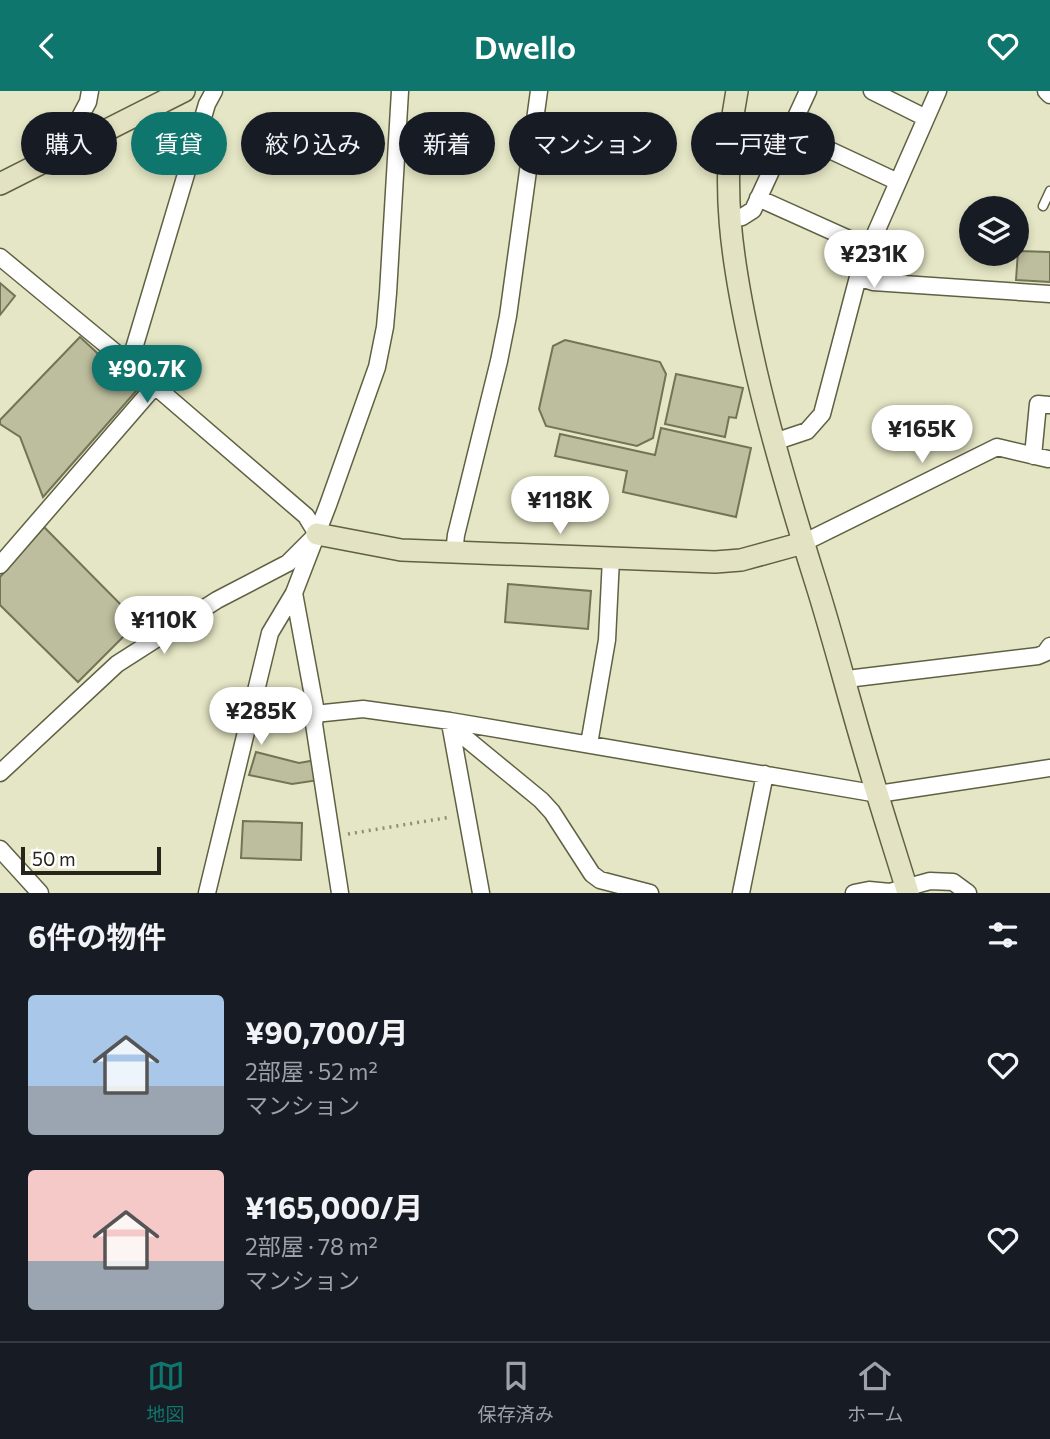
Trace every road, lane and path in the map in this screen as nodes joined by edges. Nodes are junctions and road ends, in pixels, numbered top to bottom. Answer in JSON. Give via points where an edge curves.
{"nodes":[{"id":1,"x":90,"y":91,"type":"edge"},
{"id":2,"x":184,"y":91,"type":"edge"},
{"id":3,"x":214,"y":91,"type":"edge"},
{"id":4,"x":400,"y":91,"type":"edge"},
{"id":5,"x":540,"y":91,"type":"edge"},
{"id":6,"x":737,"y":91,"type":"edge"},
{"id":7,"x":808,"y":91,"type":"edge"},
{"id":8,"x":872,"y":91,"type":"edge"},
{"id":9,"x":938,"y":91,"type":"edge"},
{"id":10,"x":1046,"y":91,"type":"edge"},
{"id":11,"x":1050,"y":96,"type":"edge"},
{"id":12,"x":82,"y":112,"type":"edge"},
{"id":13,"x":798,"y":112,"type":"edge"},
{"id":14,"x":926,"y":118,"type":"junction"},
{"id":15,"x":117,"y":124,"type":"edge"},
{"id":16,"x":835,"y":153,"type":"edge"},
{"id":17,"x":21,"y":173,"type":"edge"},
{"id":18,"x":769,"y":175,"type":"edge"},
{"id":19,"x":898,"y":182,"type":"junction"},
{"id":20,"x":0,"y":184,"type":"edge"},
{"id":21,"x":1050,"y":191,"type":"edge"},
{"id":22,"x":758,"y":198,"type":"junction"},
{"id":23,"x":1043,"y":205,"type":"dead end"},
{"id":24,"x":729,"y":219,"type":"junction"},
{"id":25,"x":869,"y":248,"type":"junction"},
{"id":26,"x":0,"y":257,"type":"edge"},
{"id":27,"x":858,"y":277,"type":"junction"},
{"id":28,"x":1050,"y":294,"type":"edge"},
{"id":29,"x":127,"y":362,"type":"junction"},
{"id":30,"x":154,"y":387,"type":"junction"},
{"id":31,"x":1050,"y":405,"type":"edge"},
{"id":32,"x":774,"y":442,"type":"junction"},
{"id":33,"x":317,"y":534,"type":"junction"},
{"id":34,"x":803,"y":544,"type":"junction"},
{"id":35,"x":454,"y":552,"type":"junction"},
{"id":36,"x":611,"y":558,"type":"junction"},
{"id":37,"x":0,"y":565,"type":"edge"},
{"id":38,"x":294,"y":593,"type":"junction"},
{"id":39,"x":1050,"y":646,"type":"edge"},
{"id":40,"x":845,"y":682,"type":"junction"},
{"id":41,"x":316,"y":712,"type":"junction"},
{"id":42,"x":450,"y":720,"type":"junction"},
{"id":43,"x":589,"y":744,"type":"junction"},
{"id":44,"x":1050,"y":768,"type":"edge"},
{"id":45,"x":0,"y":773,"type":"edge"},
{"id":46,"x":765,"y":774,"type":"junction"},
{"id":47,"x":878,"y":793,"type":"junction"},
{"id":48,"x":467,"y":815,"type":"junction"},
{"id":49,"x":331,"y":836,"type":"junction"},
{"id":50,"x":0,"y":849,"type":"edge"},
{"id":51,"x":907,"y":890,"type":"edge"},
{"id":52,"x":40,"y":893,"type":"edge"},
{"id":53,"x":207,"y":893,"type":"edge"},
{"id":54,"x":340,"y":893,"type":"edge"},
{"id":55,"x":481,"y":893,"type":"edge"},
{"id":56,"x":650,"y":893,"type":"edge"},
{"id":57,"x":741,"y":893,"type":"edge"},
{"id":58,"x":854,"y":893,"type":"edge"},
{"id":59,"x":968,"y":893,"type":"edge"}],
"edges":[{"from":1,"to":12,"type":"street"},
{"from":2,"to":15,"type":"street"},
{"from":3,"to":29,"type":"street"},
{"from":4,"to":33,"type":"street","via":[[385,327],[370,390]]},
{"from":5,"to":35,"type":"street","via":[[508,316]]},
{"from":6,"to":24,"type":"street","via":[[730,130]]},
{"from":7,"to":13,"type":"street"},
{"from":8,"to":14,"type":"street"},
{"from":9,"to":14,"type":"street"},
{"from":10,"to":11,"type":"street"},
{"from":14,"to":19,"type":"street"},
{"from":16,"to":19,"type":"street"},
{"from":17,"to":20,"type":"street"},
{"from":18,"to":22,"type":"street"},
{"from":19,"to":25,"type":"street"},
{"from":21,"to":23,"type":"lane"},
{"from":22,"to":24,"type":"street","via":[[752,210]]},
{"from":22,"to":25,"type":"street"},
{"from":24,"to":32,"type":"street","via":[[742,306]]},
{"from":25,"to":27,"type":"street"},
{"from":26,"to":29,"type":"street"},
{"from":27,"to":28,"type":"street","via":[[873,282]]},
{"from":27,"to":32,"type":"street","via":[[821,414],[807,431]]},
{"from":29,"to":30,"type":"street"},
{"from":30,"to":33,"type":"street","via":[[306,516]]},
{"from":30,"to":37,"type":"street"},
{"from":31,"to":34,"type":"street","via":[[1038,404],[1040,457],[998,447]]},
{"from":32,"to":34,"type":"street"},
{"from":33,"to":35,"type":"street","via":[[401,550]]},
{"from":33,"to":38,"type":"street"},
{"from":33,"to":45,"type":"street","via":[[288,563],[217,600],[117,664]]},
{"from":34,"to":36,"type":"street","via":[[715,562]]},
{"from":34,"to":40,"type":"street"},
{"from":35,"to":36,"type":"street"},
{"from":36,"to":43,"type":"street","via":[[607,640]]},
{"from":38,"to":41,"type":"street"},
{"from":38,"to":53,"type":"street","via":[[270,633]]},
{"from":39,"to":40,"type":"street","via":[[1038,656]]},
{"from":40,"to":47,"type":"street"},
{"from":41,"to":42,"type":"street","via":[[363,709]]},
{"from":41,"to":49,"type":"street"},
{"from":42,"to":43,"type":"street"},
{"from":42,"to":48,"type":"street"},
{"from":42,"to":56,"type":"street","via":[[541,800],[592,874]]},
{"from":43,"to":46,"type":"street"},
{"from":44,"to":47,"type":"street"},
{"from":46,"to":47,"type":"street"},
{"from":46,"to":57,"type":"street"},
{"from":47,"to":51,"type":"street"},
{"from":48,"to":49,"type":"path"},
{"from":48,"to":55,"type":"street"},
{"from":49,"to":54,"type":"street"},
{"from":50,"to":52,"type":"street"},
{"from":51,"to":58,"type":"street"},
{"from":51,"to":59,"type":"street","via":[[930,881],[953,882]]}]}
